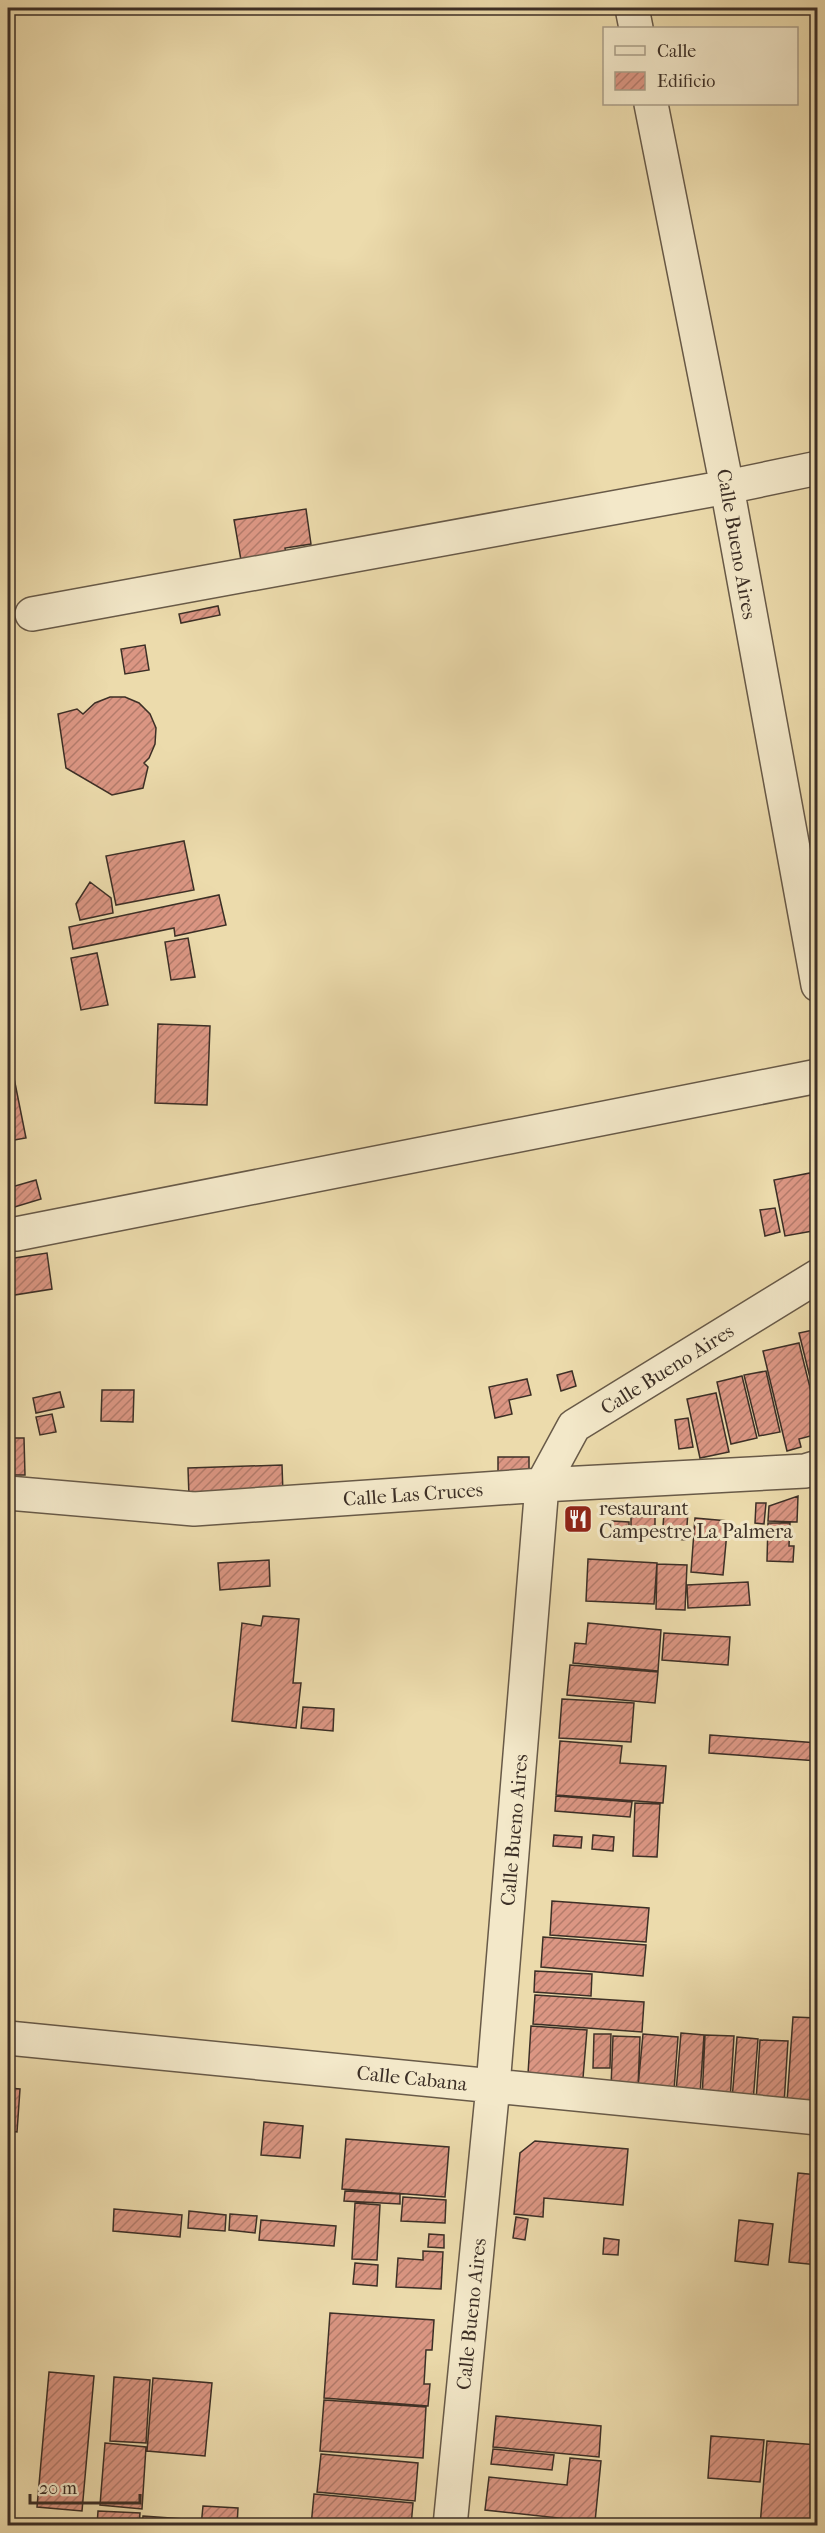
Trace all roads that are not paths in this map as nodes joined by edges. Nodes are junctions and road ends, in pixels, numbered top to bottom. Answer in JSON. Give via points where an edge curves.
{"nodes":[{"id":1,"x":632,"y":8,"type":"edge"},
{"id":2,"x":636,"y":27,"type":"edge"},
{"id":3,"x":651,"y":105,"type":"edge"},
{"id":4,"x":818,"y":468,"type":"edge"},
{"id":5,"x":727,"y":487,"type":"junction"},
{"id":6,"x":32,"y":614,"type":"dead end"},
{"id":7,"x":818,"y":986,"type":"edge"},
{"id":8,"x":818,"y":1076,"type":"edge"},
{"id":9,"x":16,"y":1234,"type":"dead end"},
{"id":10,"x":818,"y":1276,"type":"edge"},
{"id":11,"x":818,"y":1467,"type":"edge"},
{"id":12,"x":542,"y":1485,"type":"junction"},
{"id":13,"x":8,"y":1493,"type":"edge"},
{"id":14,"x":8,"y":2038,"type":"edge"},
{"id":15,"x":493,"y":2086,"type":"junction"},
{"id":16,"x":818,"y":2118,"type":"edge"},
{"id":17,"x":450,"y":2526,"type":"edge"}],
"edges":[{"from":1,"to":2,"type":"street"},
{"from":3,"to":5,"type":"street","name":"Calle Bueno Aires"},
{"from":4,"to":5,"type":"street"},
{"from":5,"to":6,"type":"street"},
{"from":5,"to":7,"type":"street","name":"Calle Bueno Aires"},
{"from":8,"to":9,"type":"street"},
{"from":10,"to":12,"type":"street","name":"Calle Bueno Aires","via":[[574,1426]]},
{"from":11,"to":12,"type":"street","name":"Calle Las Cruces","via":[[805,1471]]},
{"from":12,"to":13,"type":"street","name":"Calle Las Cruces","via":[[194,1509]]},
{"from":12,"to":15,"type":"street","name":"Calle Bueno Aires"},
{"from":14,"to":15,"type":"street","name":"Calle Cabana"},
{"from":15,"to":16,"type":"street","name":"Calle Cabana"},
{"from":15,"to":17,"type":"street","name":"Calle Bueno Aires"}]}
